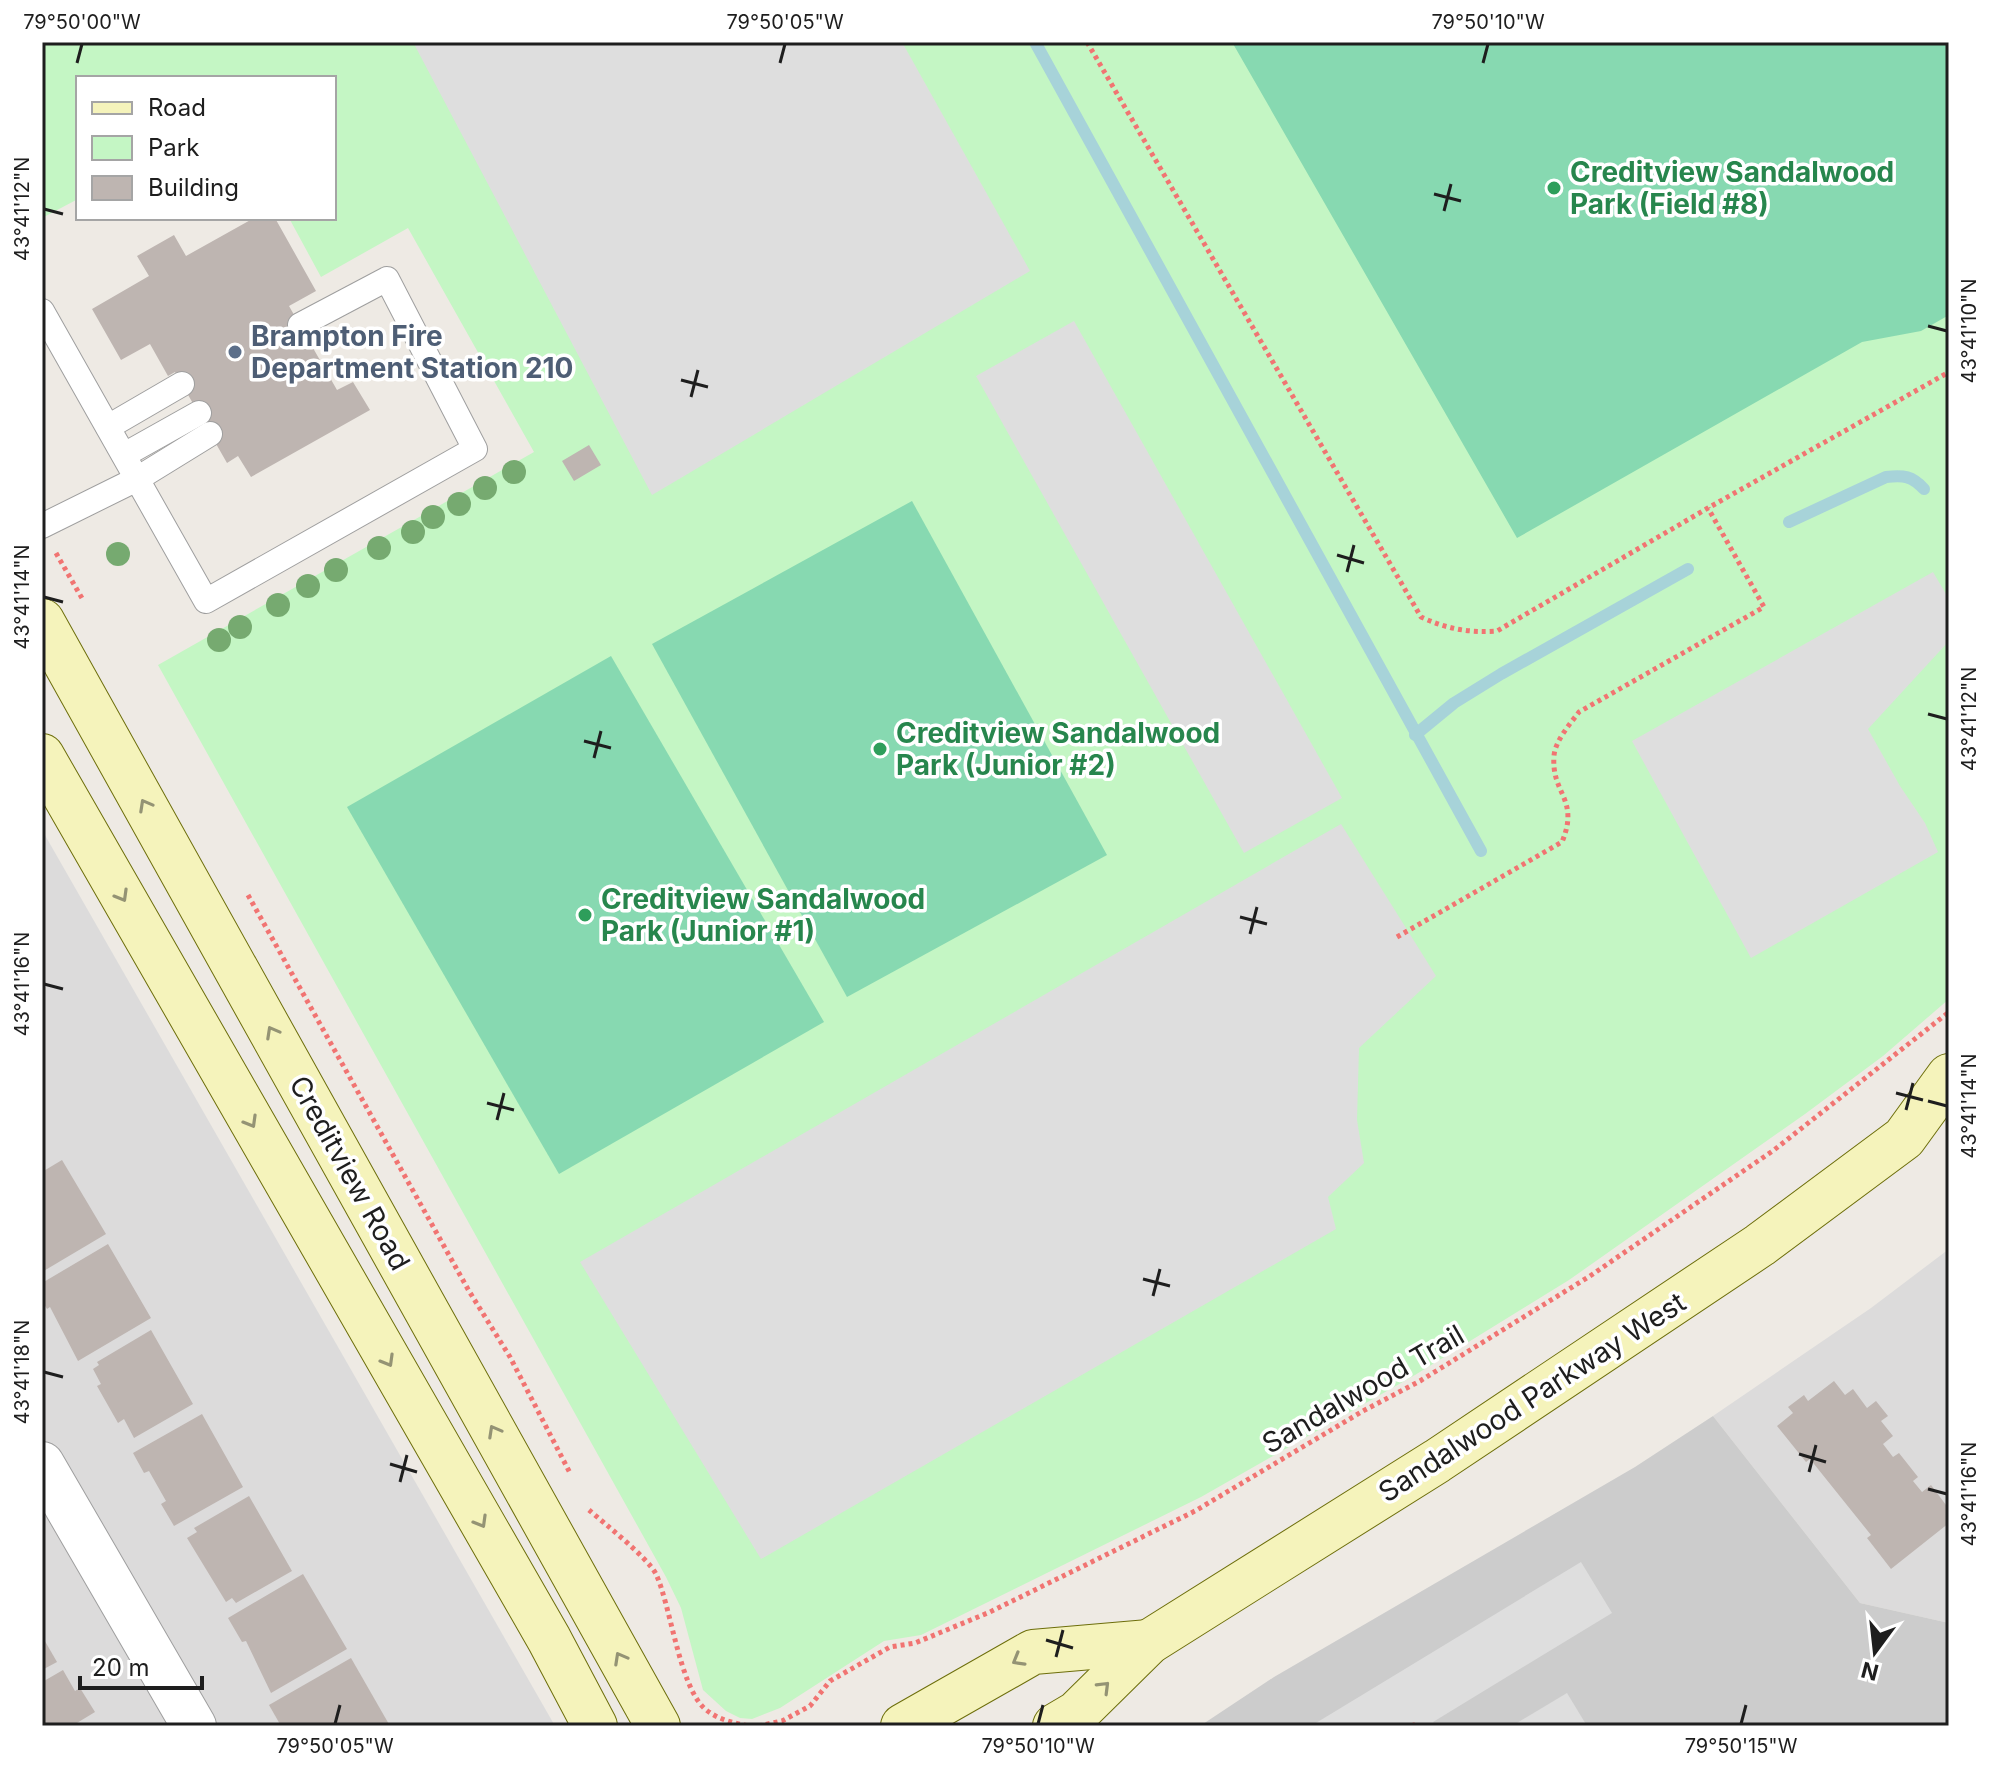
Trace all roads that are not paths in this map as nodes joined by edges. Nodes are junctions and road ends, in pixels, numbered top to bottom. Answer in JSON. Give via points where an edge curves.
{"nodes":[{"id":1,"x":42,"y":311,"type":"edge"},
{"id":2,"x":300,"y":325,"type":"dead end"},
{"id":3,"x":182,"y":384,"type":"dead end"},
{"id":4,"x":108,"y":427,"type":"junction"},
{"id":5,"x":124,"y":455,"type":"junction"},
{"id":6,"x":137,"y":479,"type":"junction"},
{"id":7,"x":46,"y":533,"type":"edge"},
{"id":8,"x":42,"y":621,"type":"edge"},
{"id":9,"x":42,"y":756,"type":"edge"},
{"id":10,"x":1949,"y":1076,"type":"edge"},
{"id":11,"x":1949,"y":1129,"type":"edge"},
{"id":12,"x":1904,"y":1138,"type":"junction"},
{"id":13,"x":42,"y":1464,"type":"edge"},
{"id":14,"x":1149,"y":1642,"type":"junction"},
{"id":15,"x":194,"y":1726,"type":"edge"},
{"id":16,"x":595,"y":1726,"type":"edge"},
{"id":17,"x":658,"y":1726,"type":"edge"},
{"id":18,"x":903,"y":1726,"type":"edge"},
{"id":19,"x":1055,"y":1726,"type":"edge"}],
"edges":[{"from":1,"to":4,"type":"lane"},
{"from":2,"to":6,"type":"lane","via":[[387,279],[475,449],[206,601]]},
{"from":3,"to":4,"type":"lane"},
{"from":4,"to":5,"type":"lane"},
{"from":5,"to":6,"type":"lane"},
{"from":5,"to":6,"type":"lane","via":[[204,424]]},
{"from":6,"to":7,"type":"lane"},
{"from":17,"to":8,"type":"main road","name":"Creditview Road","one_way":true},
{"from":9,"to":16,"type":"main road","one_way":true},
{"from":10,"to":12,"type":"main road","name":"Sandalwood Parkway West"},
{"from":11,"to":12,"type":"main road","name":"Sandalwood Parkway West"},
{"from":12,"to":14,"type":"main road","name":"Sandalwood Parkway West","via":[[1658,1315]]},
{"from":13,"to":15,"type":"street"},
{"from":14,"to":18,"type":"main road","name":"Sandalwood Parkway West","one_way":true,"via":[[1033,1652]]},
{"from":19,"to":14,"type":"main road","name":"Sandalwood Parkway West","one_way":true,"via":[[1077,1713]]}]}
